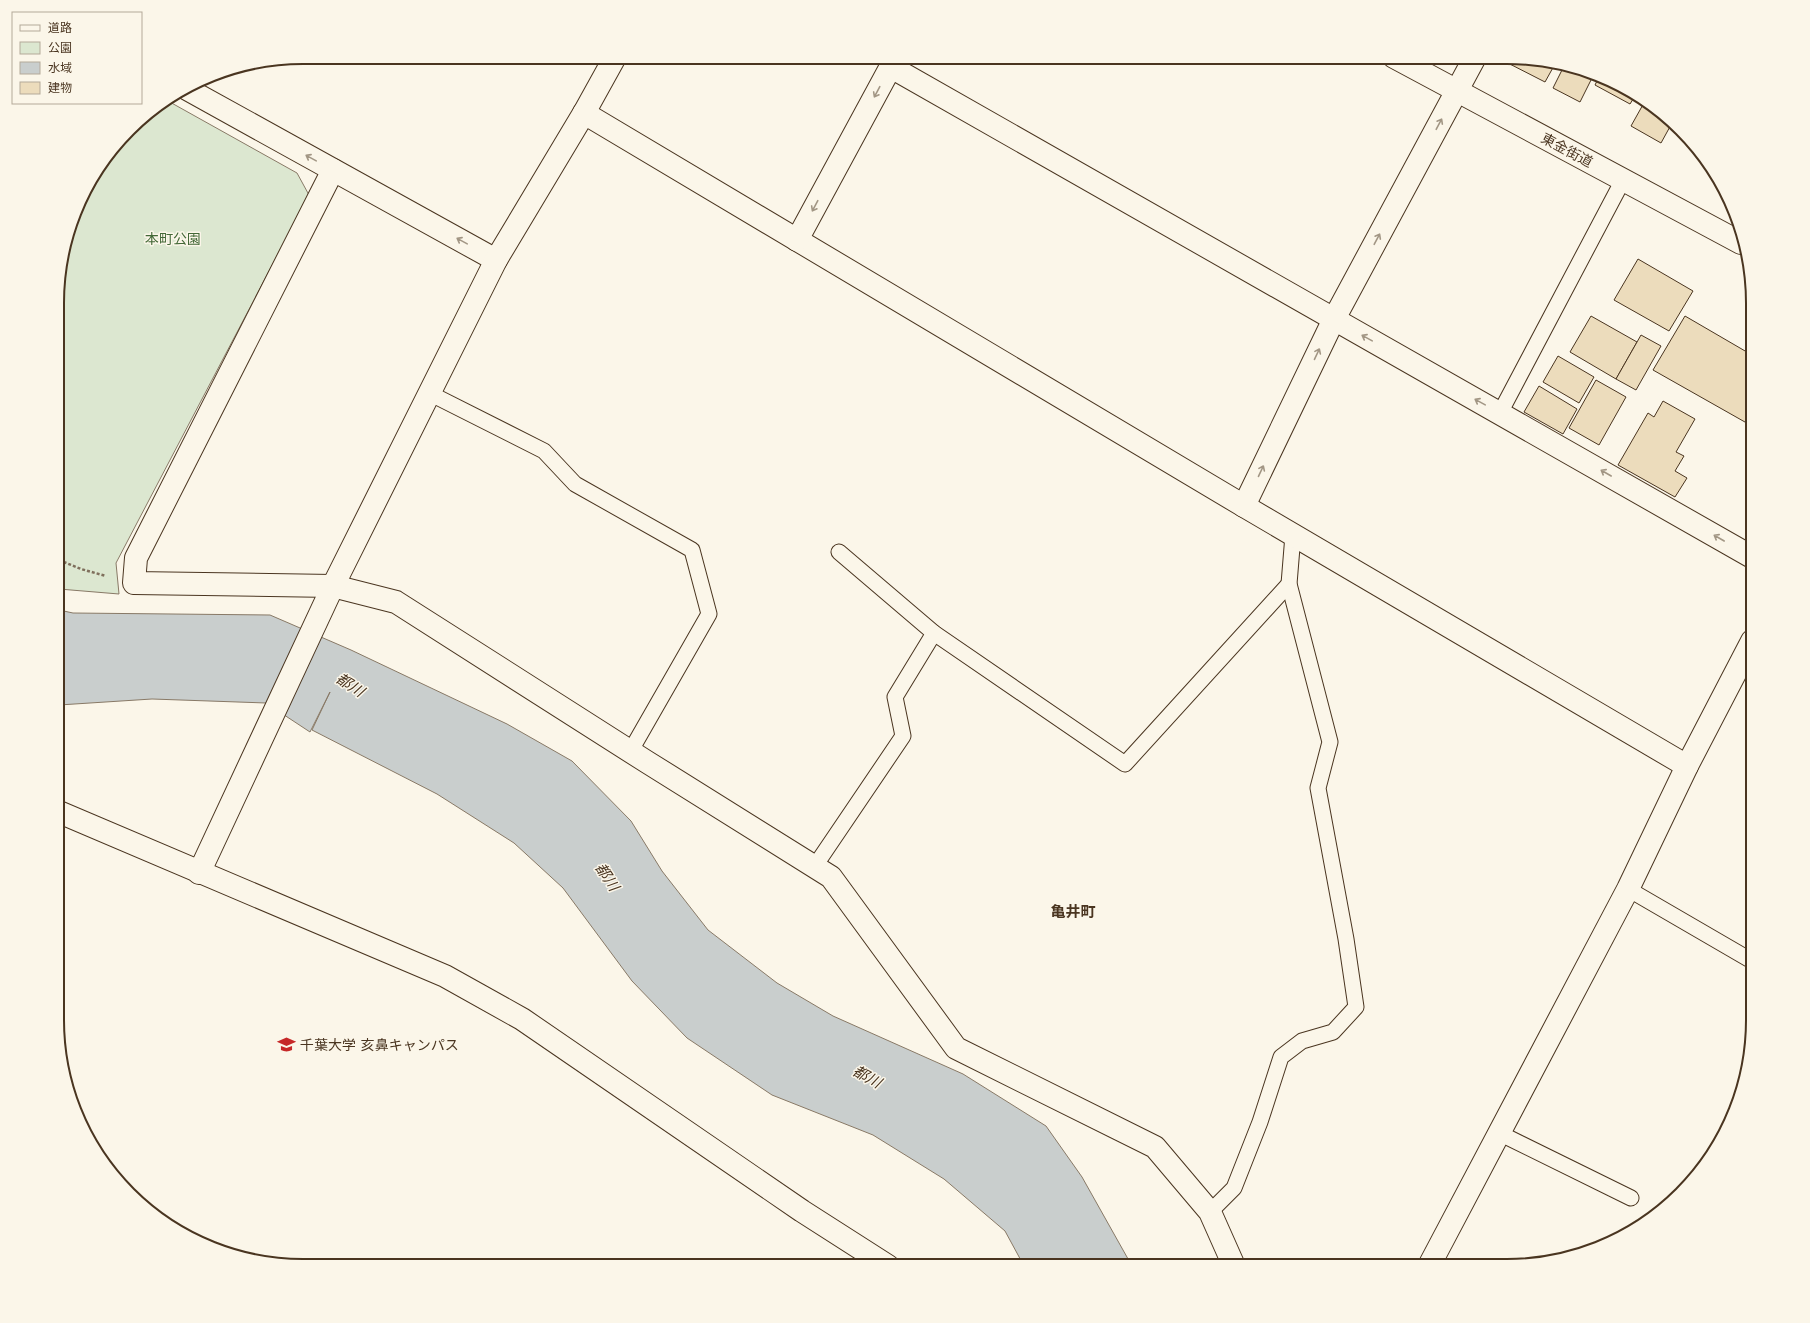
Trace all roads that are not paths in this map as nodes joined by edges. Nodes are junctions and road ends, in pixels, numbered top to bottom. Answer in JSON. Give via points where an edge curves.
{"nodes":[{"id":1,"x":611,"y":64,"type":"edge"},
{"id":2,"x":892,"y":64,"type":"edge"},
{"id":3,"x":896,"y":64,"type":"edge"},
{"id":4,"x":1405,"y":64,"type":"edge"},
{"id":5,"x":1472,"y":64,"type":"edge"},
{"id":6,"x":192,"y":91,"type":"edge"},
{"id":7,"x":1457,"y":91,"type":"junction"},
{"id":8,"x":584,"y":113,"type":"junction"},
{"id":9,"x":333,"y":170,"type":"junction"},
{"id":10,"x":1623,"y":180,"type":"junction"},
{"id":11,"x":797,"y":240,"type":"junction"},
{"id":12,"x":1738,"y":241,"type":"edge"},
{"id":13,"x":496,"y":260,"type":"junction"},
{"id":14,"x":1334,"y":319,"type":"junction"},
{"id":15,"x":429,"y":393,"type":"junction"},
{"id":16,"x":1500,"y":413,"type":"junction"},
{"id":17,"x":1244,"y":506,"type":"junction"},
{"id":18,"x":1293,"y":534,"type":"junction"},
{"id":19,"x":839,"y":552,"type":"dead end"},
{"id":20,"x":1746,"y":554,"type":"edge"},
{"id":21,"x":1289,"y":584,"type":"junction"},
{"id":22,"x":332,"y":586,"type":"junction"},
{"id":23,"x":934,"y":633,"type":"junction"},
{"id":24,"x":1746,"y":653,"type":"edge"},
{"id":25,"x":630,"y":752,"type":"junction"},
{"id":26,"x":1687,"y":766,"type":"junction"},
{"id":27,"x":64,"y":814,"type":"edge"},
{"id":28,"x":815,"y":866,"type":"junction"},
{"id":29,"x":199,"y":872,"type":"junction"},
{"id":30,"x":1628,"y":888,"type":"junction"},
{"id":31,"x":1746,"y":957,"type":"edge"},
{"id":32,"x":1499,"y":1133,"type":"junction"},
{"id":33,"x":1631,"y":1198,"type":"dead end"},
{"id":34,"x":1210,"y":1212,"type":"junction"},
{"id":35,"x":877,"y":1259,"type":"edge"},
{"id":36,"x":1231,"y":1259,"type":"edge"},
{"id":37,"x":1433,"y":1259,"type":"edge"}],
"edges":[{"from":1,"to":8,"type":"main road"},
{"from":2,"to":11,"type":"main road","one_way":true},
{"from":3,"to":14,"type":"main road"},
{"from":4,"to":7,"type":"main road","name":"東金街道"},
{"from":5,"to":7,"type":"main road"},
{"from":9,"to":6,"type":"main road","one_way":true},
{"from":7,"to":10,"type":"main road","name":"東金街道"},
{"from":14,"to":7,"type":"main road","one_way":true},
{"from":8,"to":11,"type":"main road"},
{"from":8,"to":13,"type":"main road"},
{"from":13,"to":9,"type":"main road","one_way":true},
{"from":9,"to":22,"type":"main road","via":[[136,558],[134,583]]},
{"from":10,"to":12,"type":"main road","name":"東金街道"},
{"from":10,"to":16,"type":"lane"},
{"from":11,"to":17,"type":"main road"},
{"from":13,"to":15,"type":"main road"},
{"from":16,"to":14,"type":"main road","one_way":true},
{"from":17,"to":14,"type":"main road","one_way":true},
{"from":15,"to":22,"type":"main road"},
{"from":15,"to":25,"type":"lane","via":[[544,451],[575,484],[692,550],[709,614]]},
{"from":20,"to":16,"type":"main road","one_way":true},
{"from":17,"to":18,"type":"main road"},
{"from":18,"to":21,"type":"lane"},
{"from":18,"to":26,"type":"main road"},
{"from":19,"to":23,"type":"lane"},
{"from":21,"to":23,"type":"lane","via":[[1125,764]]},
{"from":21,"to":34,"type":"lane","via":[[1330,742],[1318,788],[1356,1007],[1333,1032],[1302,1041],[1281,1057],[1260,1122],[1234,1188]]},
{"from":22,"to":25,"type":"main road","via":[[396,602]]},
{"from":22,"to":29,"type":"main road"},
{"from":23,"to":28,"type":"lane","via":[[894,697],[902,736]]},
{"from":24,"to":26,"type":"main road"},
{"from":25,"to":28,"type":"main road"},
{"from":26,"to":30,"type":"main road"},
{"from":27,"to":29,"type":"main road"},
{"from":28,"to":34,"type":"main road","via":[[831,877],[956,1048],[1155,1146]]},
{"from":29,"to":35,"type":"main road","via":[[445,976],[522,1019],[802,1211]]},
{"from":30,"to":31,"type":"lane"},
{"from":30,"to":32,"type":"main road"},
{"from":32,"to":33,"type":"lane"},
{"from":32,"to":37,"type":"main road"},
{"from":34,"to":36,"type":"main road"}]}
